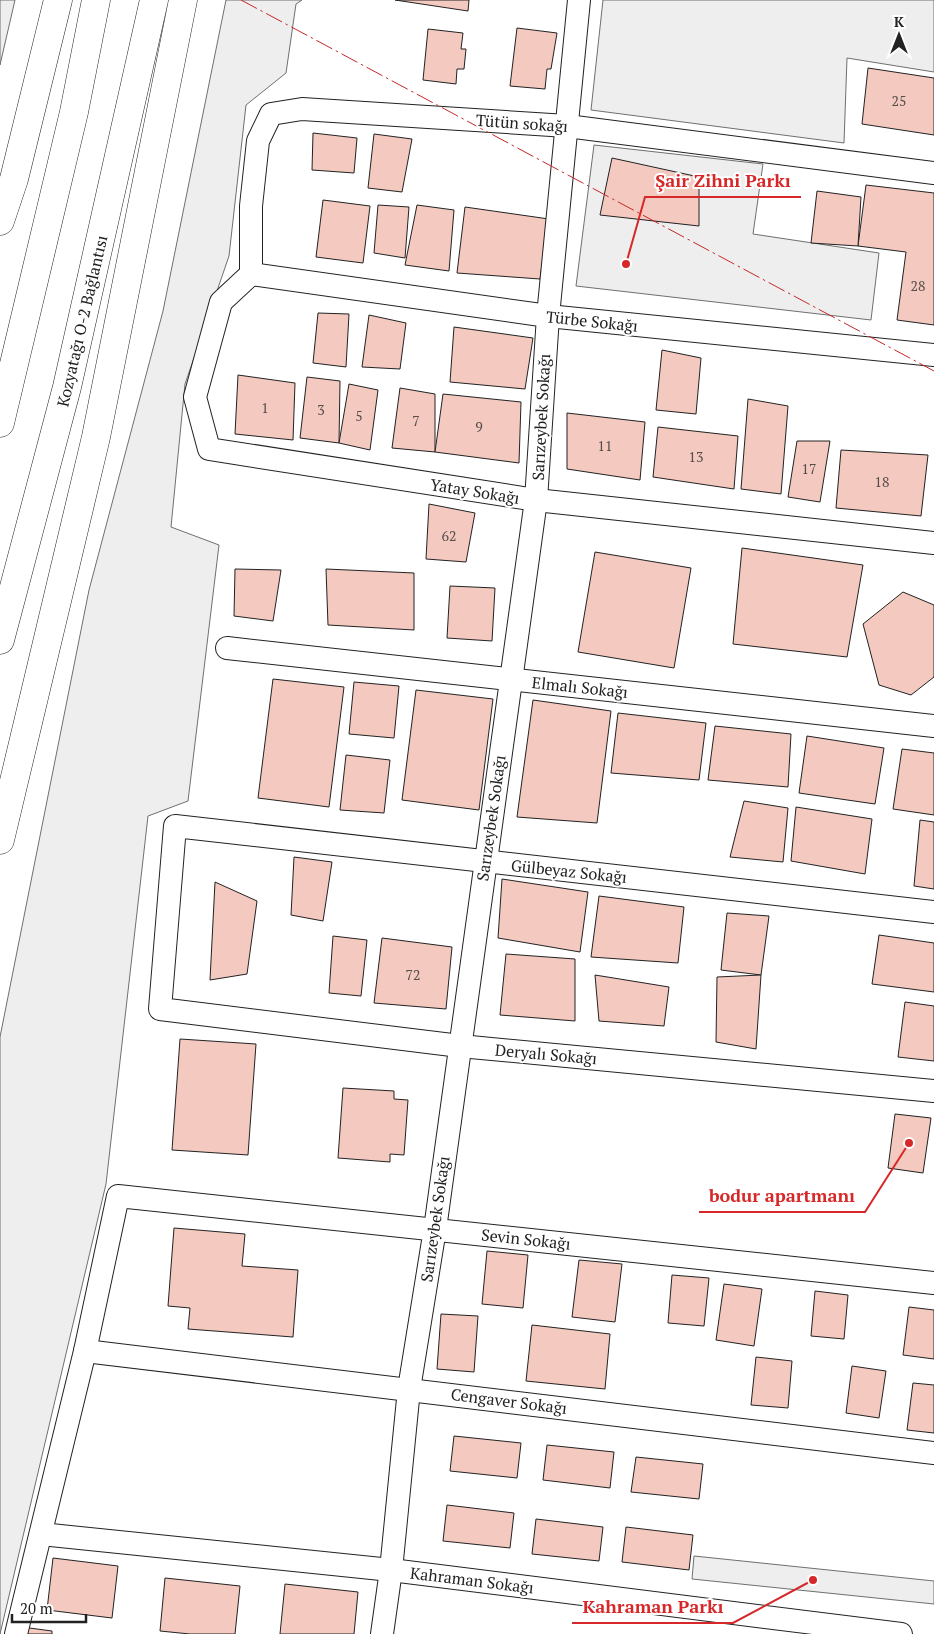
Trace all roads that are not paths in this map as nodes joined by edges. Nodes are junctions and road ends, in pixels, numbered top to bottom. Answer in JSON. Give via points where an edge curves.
{"nodes":[{"id":1,"x":58,"y":0,"type":"edge"},
{"id":2,"x":96,"y":0,"type":"edge"},
{"id":3,"x":154,"y":0,"type":"edge"},
{"id":4,"x":184,"y":0,"type":"edge"},
{"id":5,"x":579,"y":0,"type":"edge"},
{"id":6,"x":568,"y":126,"type":"junction"},
{"id":7,"x":934,"y":173,"type":"edge"},
{"id":8,"x":0,"y":221,"type":"edge"},
{"id":9,"x":251,"y":274,"type":"junction"},
{"id":10,"x":548,"y":316,"type":"junction"},
{"id":11,"x":934,"y":355,"type":"edge"},
{"id":12,"x":0,"y":423,"type":"edge"},
{"id":13,"x":536,"y":500,"type":"junction"},
{"id":14,"x":934,"y":543,"type":"edge"},
{"id":15,"x":0,"y":640,"type":"edge"},
{"id":16,"x":227,"y":648,"type":"dead end"},
{"id":17,"x":510,"y":679,"type":"junction"},
{"id":18,"x":934,"y":726,"type":"edge"},
{"id":19,"x":0,"y":840,"type":"edge"},
{"id":20,"x":484,"y":861,"type":"junction"},
{"id":21,"x":934,"y":912,"type":"edge"},
{"id":22,"x":160,"y":1009,"type":"joint"},
{"id":23,"x":460,"y":1046,"type":"junction"},
{"id":24,"x":934,"y":1091,"type":"edge"},
{"id":25,"x":435,"y":1229,"type":"junction"},
{"id":26,"x":934,"y":1282,"type":"edge"},
{"id":27,"x":85,"y":1351,"type":"junction"},
{"id":28,"x":409,"y":1389,"type":"junction"},
{"id":29,"x":934,"y":1453,"type":"edge"},
{"id":30,"x":42,"y":1534,"type":"junction"},
{"id":31,"x":391,"y":1570,"type":"junction"},
{"id":32,"x":16,"y":1634,"type":"edge"},
{"id":33,"x":382,"y":1634,"type":"edge"},
{"id":34,"x":901,"y":1634,"type":"edge"}],
"edges":[{"from":1,"to":8,"type":"highway","via":[[14,179]]},
{"from":2,"to":12,"type":"highway","via":[[74,112]]},
{"from":3,"to":15,"type":"highway","name":"Kozyatağı O-2 Bağlantısı","via":[[67,387]]},
{"from":4,"to":19,"type":"highway","via":[[96,437]]},
{"from":5,"to":6,"type":"street","name":"Sarızeybek Sokağı"},
{"from":6,"to":7,"type":"street","name":"Tütün sokağı"},
{"from":6,"to":9,"type":"street","name":"Tütün sokağı","via":[[302,110],[271,114],[258,141],[251,206]]},
{"from":6,"to":10,"type":"street","name":"Sarızeybek Sokağı"},
{"from":9,"to":10,"type":"street","name":"Türbe Sokağı"},
{"from":9,"to":13,"type":"street","name":"Yatay Sokağı","via":[[221,302],[195,397],[209,449]]},
{"from":10,"to":11,"type":"street","name":"Türbe Sokağı"},
{"from":10,"to":13,"type":"street","name":"Sarızeybek Sokağı"},
{"from":13,"to":14,"type":"street","name":"Yatay Sokağı"},
{"from":13,"to":17,"type":"street","name":"Sarızeybek Sokağı"},
{"from":16,"to":17,"type":"street","name":"Elmalı Sokağı"},
{"from":17,"to":18,"type":"street","name":"Elmalı Sokağı"},
{"from":17,"to":20,"type":"street","name":"Sarızeybek Sokağı"},
{"from":20,"to":21,"type":"street","name":"Gülbeyaz Sokağı"},
{"from":20,"to":22,"type":"street","name":"Gülbeyaz Sokağı","via":[[174,826]]},
{"from":20,"to":23,"type":"street","name":"Sarızeybek Sokağı"},
{"from":22,"to":23,"type":"street","name":"Deryalı Sokağı"},
{"from":23,"to":24,"type":"street","name":"Deryalı Sokağı"},
{"from":23,"to":25,"type":"street","name":"Sarızeybek Sokağı"},
{"from":25,"to":26,"type":"street","name":"Sevin Sokağı"},
{"from":25,"to":27,"type":"street","name":"Sevin Sokağı","via":[[118,1196]]},
{"from":25,"to":28,"type":"street","name":"Sarızeybek Sokağı"},
{"from":27,"to":28,"type":"street","name":"Cengaver Sokağı"},
{"from":27,"to":30,"type":"street"},
{"from":28,"to":29,"type":"street","name":"Cengaver Sokağı"},
{"from":28,"to":31,"type":"street","name":"Sarızeybek Sokağı"},
{"from":30,"to":31,"type":"street","name":"Kahraman Sokağı"},
{"from":30,"to":32,"type":"street"},
{"from":31,"to":33,"type":"street","name":"Sarızeybek Sokağı"},
{"from":31,"to":34,"type":"street","name":"Kahraman Sokağı"}]}
